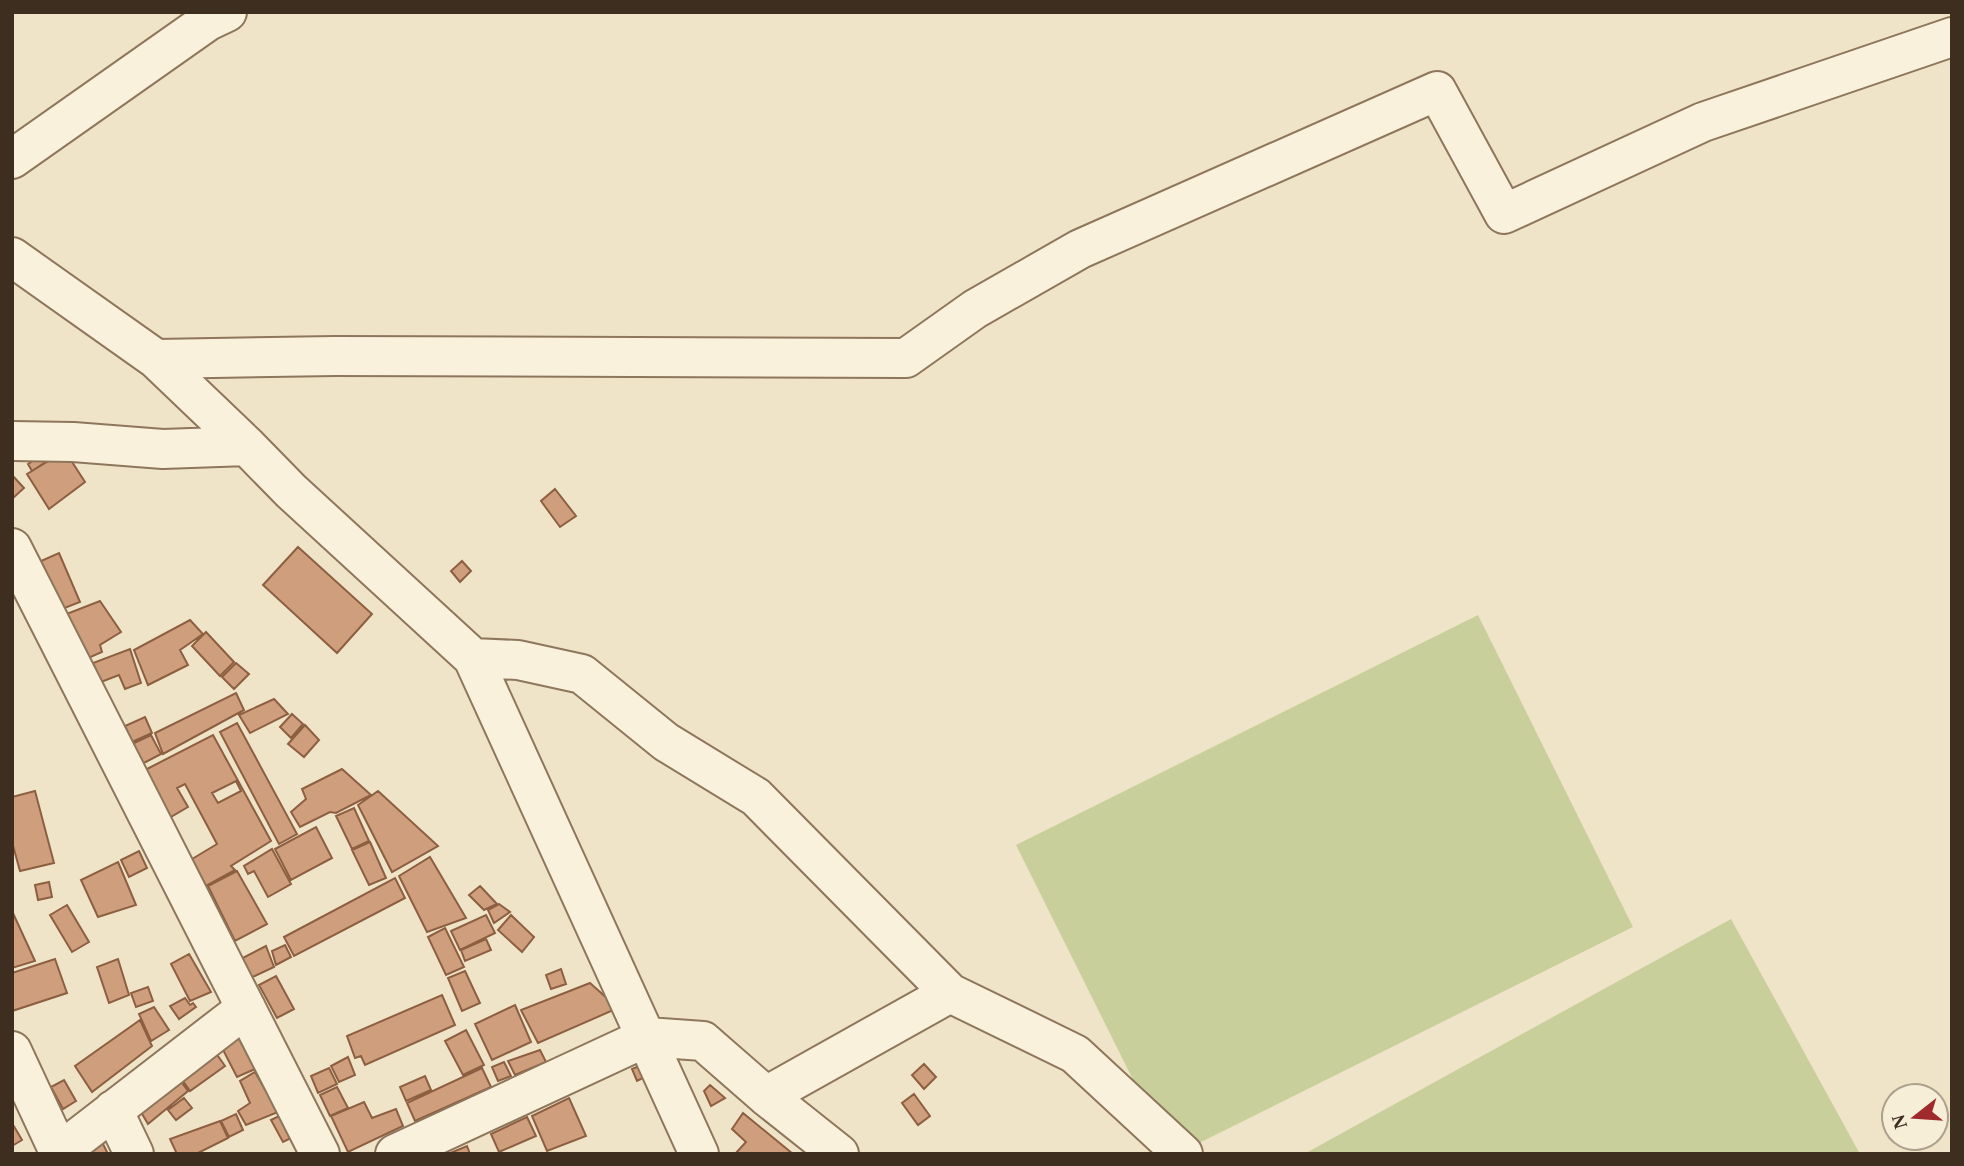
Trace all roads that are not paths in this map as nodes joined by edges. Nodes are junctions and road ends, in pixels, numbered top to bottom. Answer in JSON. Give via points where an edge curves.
{"nodes":[{"id":1,"x":213,"y":15,"type":"edge"},
{"id":2,"x":1952,"y":37,"type":"edge"},
{"id":3,"x":12,"y":159,"type":"edge"},
{"id":4,"x":12,"y":257,"type":"edge"},
{"id":5,"x":156,"y":359,"type":"junction"},
{"id":6,"x":12,"y":441,"type":"edge"},
{"id":7,"x":247,"y":446,"type":"junction"},
{"id":8,"x":12,"y":548,"type":"edge"},
{"id":9,"x":473,"y":658,"type":"junction"},
{"id":10,"x":950,"y":993,"type":"junction"},
{"id":11,"x":246,"y":1008,"type":"junction"},
{"id":12,"x":647,"y":1037,"type":"junction"},
{"id":13,"x":12,"y":1051,"type":"edge"},
{"id":14,"x":766,"y":1096,"type":"junction"},
{"id":15,"x":113,"y":1110,"type":"junction"},
{"id":16,"x":58,"y":1153,"type":"edge"},
{"id":17,"x":134,"y":1154,"type":"edge"},
{"id":18,"x":320,"y":1154,"type":"edge"},
{"id":19,"x":395,"y":1154,"type":"edge"},
{"id":20,"x":699,"y":1154,"type":"edge"},
{"id":21,"x":839,"y":1154,"type":"edge"},
{"id":22,"x":1183,"y":1154,"type":"edge"}],
"edges":[{"from":1,"to":3,"type":"street"},
{"from":2,"to":5,"type":"street","via":[[1703,122],[1504,214],[1437,91],[1080,249],[975,309],[906,358]]},
{"from":4,"to":5,"type":"street"},
{"from":5,"to":7,"type":"street"},
{"from":6,"to":7,"type":"street","via":[[163,449]]},
{"from":7,"to":9,"type":"street"},
{"from":8,"to":11,"type":"street"},
{"from":9,"to":10,"type":"street","via":[[517,660],[582,674],[666,742],[756,797]]},
{"from":9,"to":12,"type":"street"},
{"from":10,"to":14,"type":"street"},
{"from":10,"to":22,"type":"street","via":[[1075,1054]]},
{"from":11,"to":15,"type":"street"},
{"from":11,"to":18,"type":"street"},
{"from":12,"to":14,"type":"street","via":[[703,1041]]},
{"from":12,"to":19,"type":"street"},
{"from":12,"to":20,"type":"street"},
{"from":13,"to":16,"type":"street"},
{"from":14,"to":21,"type":"street"},
{"from":15,"to":16,"type":"street"},
{"from":15,"to":17,"type":"street"}]}
